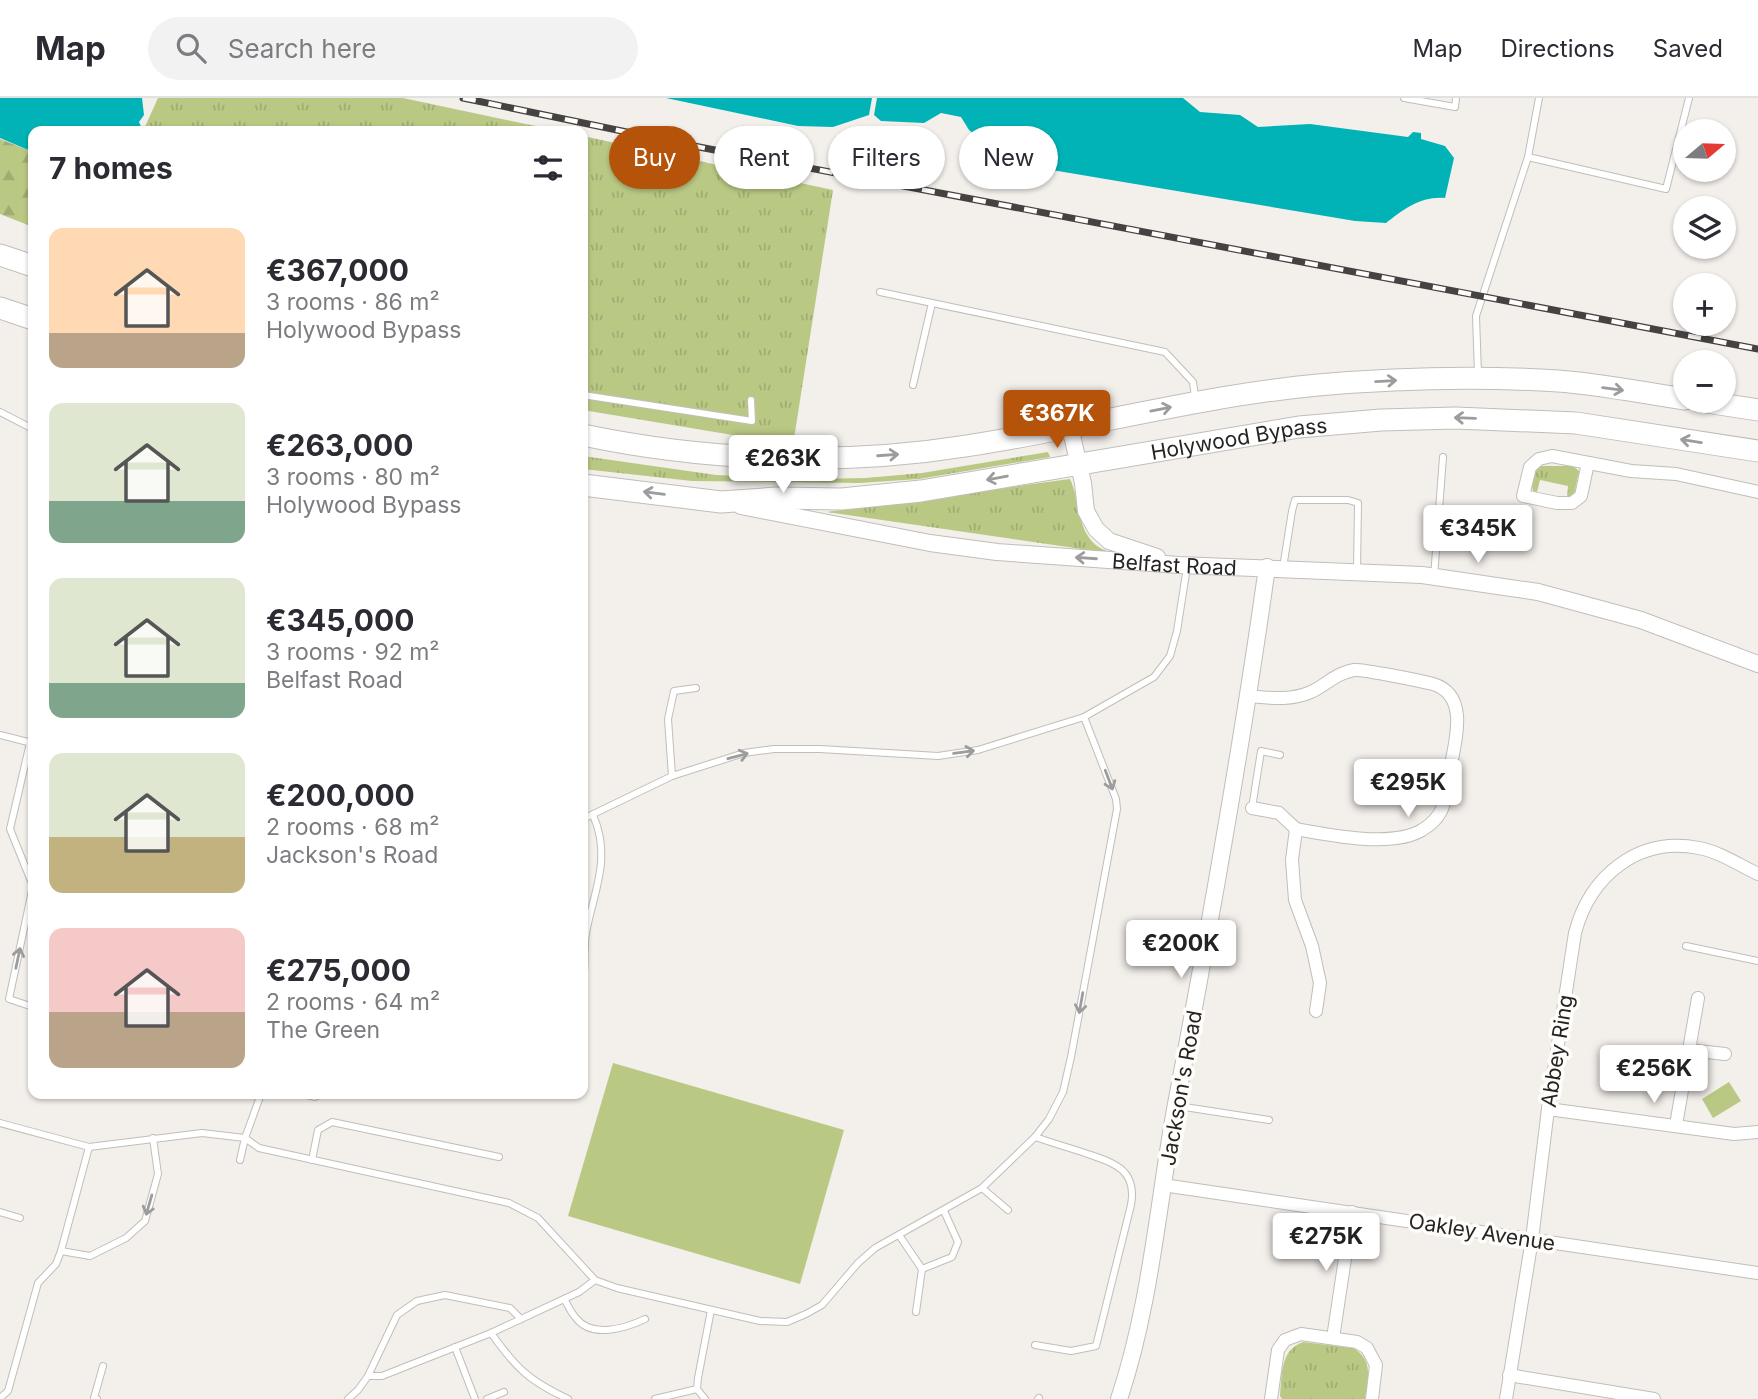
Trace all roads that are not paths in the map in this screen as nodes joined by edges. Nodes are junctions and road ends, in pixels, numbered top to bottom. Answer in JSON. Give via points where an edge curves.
{"nodes":[{"id":1,"x":1404,"y":98,"type":"edge"},
{"id":2,"x":1457,"y":98,"type":"edge"},
{"id":3,"x":1539,"y":98,"type":"edge"},
{"id":4,"x":1689,"y":98,"type":"edge"},
{"id":5,"x":1528,"y":157,"type":"junction"},
{"id":6,"x":0,"y":256,"type":"edge"},
{"id":7,"x":28,"y":265,"type":"edge"},
{"id":8,"x":880,"y":292,"type":"dead end"},
{"id":9,"x":932,"y":303,"type":"junction"},
{"id":10,"x":0,"y":308,"type":"edge"},
{"id":11,"x":28,"y":317,"type":"edge"},
{"id":12,"x":1478,"y":380,"type":"junction"},
{"id":13,"x":913,"y":385,"type":"dead end"},
{"id":14,"x":588,"y":396,"type":"edge"},
{"id":15,"x":1673,"y":397,"type":"edge"},
{"id":16,"x":751,"y":400,"type":"dead end"},
{"id":17,"x":1196,"y":402,"type":"junction"},
{"id":18,"x":1736,"y":407,"type":"edge"},
{"id":19,"x":1758,"y":410,"type":"edge"},
{"id":20,"x":0,"y":412,"type":"edge"},
{"id":21,"x":28,"y":426,"type":"edge"},
{"id":22,"x":1070,"y":427,"type":"junction"},
{"id":23,"x":588,"y":436,"type":"edge"},
{"id":24,"x":1758,"y":451,"type":"edge"},
{"id":25,"x":1443,"y":457,"type":"dead end"},
{"id":26,"x":1079,"y":463,"type":"junction"},
{"id":27,"x":1588,"y":463,"type":"junction"},
{"id":28,"x":588,"y":486,"type":"edge"},
{"id":29,"x":1758,"y":492,"type":"edge"},
{"id":30,"x":721,"y":502,"type":"junction"},
{"id":31,"x":1183,"y":565,"type":"junction"},
{"id":32,"x":1275,"y":567,"type":"junction"},
{"id":33,"x":1357,"y":572,"type":"junction"},
{"id":34,"x":1434,"y":577,"type":"junction"},
{"id":35,"x":1758,"y":664,"type":"edge"},
{"id":36,"x":696,"y":688,"type":"dead end"},
{"id":37,"x":1248,"y":696,"type":"junction"},
{"id":38,"x":1084,"y":717,"type":"junction"},
{"id":39,"x":0,"y":735,"type":"edge"},
{"id":40,"x":28,"y":742,"type":"edge"},
{"id":41,"x":1280,"y":755,"type":"dead end"},
{"id":42,"x":28,"y":757,"type":"edge"},
{"id":43,"x":672,"y":776,"type":"junction"},
{"id":44,"x":1252,"y":808,"type":"joint"},
{"id":45,"x":593,"y":815,"type":"junction"},
{"id":46,"x":588,"y":817,"type":"edge"},
{"id":47,"x":1296,"y":829,"type":"junction"},
{"id":48,"x":28,"y":874,"type":"edge"},
{"id":49,"x":1758,"y":874,"type":"edge"},
{"id":50,"x":28,"y":910,"type":"edge"},
{"id":51,"x":588,"y":927,"type":"edge"},
{"id":52,"x":1686,"y":946,"type":"dead end"},
{"id":53,"x":1758,"y":961,"type":"edge"},
{"id":54,"x":1698,"y":998,"type":"dead end"},
{"id":55,"x":28,"y":1005,"type":"edge"},
{"id":56,"x":1316,"y":1011,"type":"dead end"},
{"id":57,"x":1689,"y":1050,"type":"junction"},
{"id":58,"x":1725,"y":1054,"type":"dead end"},
{"id":59,"x":259,"y":1099,"type":"edge"},
{"id":60,"x":1176,"y":1105,"type":"junction"},
{"id":61,"x":1548,"y":1109,"type":"junction"},
{"id":62,"x":1269,"y":1120,"type":"dead end"},
{"id":63,"x":0,"y":1123,"type":"edge"},
{"id":64,"x":1676,"y":1125,"type":"junction"},
{"id":65,"x":1758,"y":1132,"type":"edge"},
{"id":66,"x":1035,"y":1137,"type":"junction"},
{"id":67,"x":153,"y":1138,"type":"junction"},
{"id":68,"x":245,"y":1138,"type":"junction"},
{"id":69,"x":89,"y":1147,"type":"junction"},
{"id":70,"x":499,"y":1157,"type":"dead end"},
{"id":71,"x":240,"y":1160,"type":"dead end"},
{"id":72,"x":312,"y":1160,"type":"junction"},
{"id":73,"x":1163,"y":1185,"type":"junction"},
{"id":74,"x":982,"y":1188,"type":"junction"},
{"id":75,"x":1008,"y":1210,"type":"dead end"},
{"id":76,"x":944,"y":1211,"type":"junction"},
{"id":77,"x":0,"y":1212,"type":"edge"},
{"id":78,"x":1352,"y":1212,"type":"junction"},
{"id":79,"x":20,"y":1218,"type":"dead end"},
{"id":80,"x":899,"y":1235,"type":"junction"},
{"id":81,"x":1532,"y":1239,"type":"junction"},
{"id":82,"x":61,"y":1251,"type":"junction"},
{"id":83,"x":922,"y":1269,"type":"junction"},
{"id":84,"x":1758,"y":1273,"type":"edge"},
{"id":85,"x":595,"y":1279,"type":"junction"},
{"id":86,"x":564,"y":1299,"type":"junction"},
{"id":87,"x":711,"y":1310,"type":"junction"},
{"id":88,"x":916,"y":1312,"type":"dead end"},
{"id":89,"x":521,"y":1319,"type":"junction"},
{"id":90,"x":645,"y":1319,"type":"dead end"},
{"id":91,"x":491,"y":1333,"type":"junction"},
{"id":92,"x":1333,"y":1338,"type":"junction"},
{"id":93,"x":1035,"y":1345,"type":"dead end"},
{"id":94,"x":455,"y":1347,"type":"junction"},
{"id":95,"x":103,"y":1366,"type":"dead end"},
{"id":96,"x":1509,"y":1375,"type":"junction"},
{"id":97,"x":368,"y":1376,"type":"junction"},
{"id":98,"x":697,"y":1389,"type":"junction"},
{"id":99,"x":504,"y":1392,"type":"dead end"},
{"id":100,"x":0,"y":1398,"type":"edge"},
{"id":101,"x":97,"y":1399,"type":"edge"},
{"id":102,"x":348,"y":1399,"type":"edge"},
{"id":103,"x":475,"y":1399,"type":"edge"},
{"id":104,"x":487,"y":1399,"type":"edge"},
{"id":105,"x":568,"y":1399,"type":"edge"},
{"id":106,"x":655,"y":1399,"type":"edge"},
{"id":107,"x":705,"y":1399,"type":"edge"},
{"id":108,"x":1119,"y":1399,"type":"edge"},
{"id":109,"x":1271,"y":1399,"type":"edge"},
{"id":110,"x":1372,"y":1399,"type":"edge"},
{"id":111,"x":1506,"y":1399,"type":"edge"},
{"id":112,"x":1654,"y":1399,"type":"edge"}],
"edges":[{"from":1,"to":2,"type":"lane","via":[[1455,107]]},
{"from":3,"to":5,"type":"lane"},
{"from":4,"to":5,"type":"lane","via":[[1667,189]]},
{"from":5,"to":12,"type":"lane","via":[[1476,316]]},
{"from":6,"to":7,"type":"highway"},
{"from":8,"to":9,"type":"lane"},
{"from":9,"to":13,"type":"lane"},
{"from":9,"to":17,"type":"lane","via":[[1164,352],[1193,382]]},
{"from":10,"to":11,"type":"highway"},
{"from":12,"to":15,"type":"highway","name":"Holywood Bypass","one_way":true,"via":[[1559,382]]},
{"from":17,"to":12,"type":"highway","name":"Holywood Bypass","one_way":true,"via":[[1317,385]]},
{"from":14,"to":16,"type":"lane","via":[[752,421]]},
{"from":22,"to":17,"type":"highway","name":"Holywood Bypass","one_way":true},
{"from":18,"to":19,"type":"highway"},
{"from":20,"to":21,"type":"lane"},
{"from":23,"to":22,"type":"highway","name":"Holywood Bypass","one_way":true,"via":[[722,454],[833,459],[965,447]]},
{"from":22,"to":26,"type":"main road"},
{"from":24,"to":26,"type":"highway","name":"Holywood Bypass","one_way":true,"via":[[1576,423],[1456,418],[1298,427]]},
{"from":25,"to":34,"type":"lane"},
{"from":26,"to":30,"type":"highway","name":"Holywood Bypass","one_way":true,"via":[[921,491],[842,499]]},
{"from":26,"to":31,"type":"main road","via":[[1086,511],[1096,529],[1117,544]]},
{"from":27,"to":27,"type":"street","via":[[1552,456],[1539,459],[1527,472],[1523,496],[1572,503],[1581,496]]},
{"from":27,"to":29,"type":"street","via":[[1676,474]]},
{"from":30,"to":28,"type":"highway","name":"Belfast Road","one_way":true},
{"from":31,"to":30,"type":"main road","name":"Belfast Road","one_way":true,"via":[[930,543]]},
{"from":31,"to":32,"type":"main road","name":"Belfast Road"},
{"from":31,"to":38,"type":"lane","via":[[1170,656],[1154,677]]},
{"from":32,"to":33,"type":"main road","name":"Belfast Road"},
{"from":32,"to":33,"type":"lane","via":[[1295,500],[1348,500],[1358,503]]},
{"from":32,"to":37,"type":"main road","name":"Jackson's Road"},
{"from":33,"to":34,"type":"main road","name":"Belfast Road"},
{"from":34,"to":35,"type":"main road","name":"Belfast Road","via":[[1538,592],[1641,620]]},
{"from":36,"to":43,"type":"lane","via":[[674,691],[668,719]]},
{"from":37,"to":47,"type":"street","via":[[1292,699],[1355,670],[1435,685],[1448,694],[1456,709],[1458,727],[1443,807],[1430,825],[1402,837],[1345,838]]},
{"from":37,"to":60,"type":"main road","name":"Jackson's Road"},
{"from":43,"to":38,"type":"lane","one_way":true,"via":[[744,753],[774,749],[938,756],[978,750]]},
{"from":38,"to":66,"type":"lane","one_way":true,"via":[[1117,809],[1066,1080],[1049,1119]]},
{"from":39,"to":40,"type":"lane"},
{"from":41,"to":44,"type":"lane","via":[[1261,751]]},
{"from":48,"to":42,"type":"lane","one_way":true,"via":[[10,829]]},
{"from":43,"to":45,"type":"lane"},
{"from":44,"to":47,"type":"street","via":[[1279,813]]},
{"from":45,"to":46,"type":"lane"},
{"from":45,"to":51,"type":"lane","via":[[603,849]]},
{"from":47,"to":56,"type":"street","via":[[1292,860],[1295,900],[1320,983]]},
{"from":49,"to":61,"type":"street","name":"Abbey Ring","via":[[1713,851],[1682,846],[1637,855],[1601,881],[1584,905],[1575,933]]},
{"from":55,"to":50,"type":"lane","one_way":true,"via":[[9,999]]},
{"from":52,"to":53,"type":"lane"},
{"from":54,"to":57,"type":"street"},
{"from":57,"to":58,"type":"street"},
{"from":57,"to":64,"type":"street"},
{"from":59,"to":68,"type":"lane"},
{"from":60,"to":62,"type":"lane"},
{"from":60,"to":73,"type":"main road","name":"Jackson's Road"},
{"from":61,"to":64,"type":"street"},
{"from":61,"to":81,"type":"street","name":"Abbey Ring"},
{"from":63,"to":69,"type":"lane"},
{"from":64,"to":65,"type":"street","via":[[1734,1135]]},
{"from":66,"to":74,"type":"lane"},
{"from":66,"to":93,"type":"lane","via":[[1111,1162],[1127,1175],[1132,1190],[1096,1346],[1071,1351]]},
{"from":67,"to":68,"type":"lane","via":[[202,1133]]},
{"from":67,"to":69,"type":"lane"},
{"from":67,"to":82,"type":"lane","one_way":true,"via":[[158,1174],[145,1221],[127,1238],[90,1256]]},
{"from":68,"to":71,"type":"lane"},
{"from":68,"to":72,"type":"lane","via":[[259,1148]]},
{"from":69,"to":82,"type":"lane"},
{"from":70,"to":72,"type":"lane","via":[[331,1122],[318,1130]]},
{"from":72,"to":85,"type":"lane","via":[[509,1203],[538,1217]]},
{"from":73,"to":78,"type":"street","name":"Oakley Avenue"},
{"from":73,"to":108,"type":"main road","name":"Jackson's Road","via":[[1139,1320]]},
{"from":74,"to":75,"type":"lane"},
{"from":74,"to":76,"type":"lane"},
{"from":76,"to":80,"type":"lane"},
{"from":76,"to":83,"type":"lane","via":[[958,1242],[952,1257]]},
{"from":77,"to":79,"type":"lane"},
{"from":78,"to":81,"type":"street","name":"Oakley Avenue"},
{"from":78,"to":92,"type":"street"},
{"from":80,"to":83,"type":"lane"},
{"from":80,"to":87,"type":"lane","via":[[858,1263],[822,1305],[787,1322]]},
{"from":81,"to":84,"type":"street","name":"Oakley Avenue"},
{"from":81,"to":96,"type":"street","name":"Abbey Ring"},
{"from":82,"to":100,"type":"lane","via":[[56,1264],[38,1283],[8,1391]]},
{"from":83,"to":88,"type":"lane"},
{"from":85,"to":86,"type":"lane"},
{"from":85,"to":87,"type":"lane"},
{"from":86,"to":89,"type":"lane"},
{"from":86,"to":90,"type":"lane","via":[[577,1320],[599,1330],[628,1327]]},
{"from":87,"to":98,"type":"lane"},
{"from":89,"to":91,"type":"lane"},
{"from":89,"to":97,"type":"lane","via":[[510,1308],[444,1295],[417,1301],[397,1315]]},
{"from":91,"to":94,"type":"lane"},
{"from":91,"to":105,"type":"lane","via":[[513,1364],[539,1386]]},
{"from":92,"to":109,"type":"street","via":[[1301,1334],[1285,1340],[1278,1350]]},
{"from":92,"to":110,"type":"street","via":[[1357,1342],[1371,1353],[1376,1371]]},
{"from":94,"to":97,"type":"lane","via":[[382,1376]]},
{"from":94,"to":103,"type":"lane"},
{"from":95,"to":101,"type":"lane"},
{"from":96,"to":111,"type":"street","name":"Abbey Ring"},
{"from":96,"to":112,"type":"street"},
{"from":97,"to":102,"type":"lane"},
{"from":98,"to":106,"type":"lane"},
{"from":98,"to":107,"type":"lane"},
{"from":99,"to":104,"type":"lane"}]}
